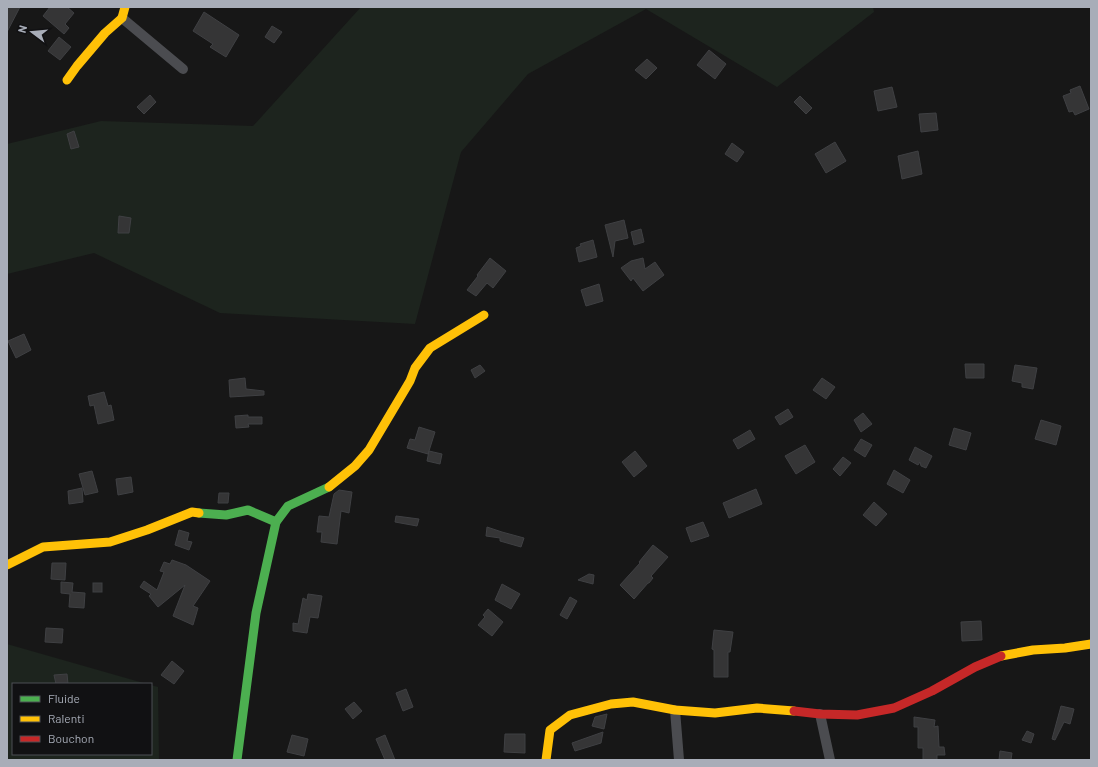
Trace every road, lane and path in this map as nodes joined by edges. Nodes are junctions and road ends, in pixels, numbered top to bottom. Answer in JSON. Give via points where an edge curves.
{"nodes":[{"id":1,"x":125,"y":7,"type":"edge"},
{"id":2,"x":122,"y":18,"type":"junction"},
{"id":3,"x":183,"y":69,"type":"dead end"},
{"id":4,"x":68,"y":80,"type":"dead end"},
{"id":5,"x":484,"y":315,"type":"dead end"},
{"id":6,"x":276,"y":522,"type":"junction"},
{"id":7,"x":7,"y":565,"type":"edge"},
{"id":8,"x":1091,"y":644,"type":"edge"},
{"id":9,"x":675,"y":710,"type":"junction"},
{"id":10,"x":820,"y":714,"type":"junction"},
{"id":11,"x":237,"y":760,"type":"edge"},
{"id":12,"x":546,"y":760,"type":"edge"},
{"id":13,"x":679,"y":760,"type":"edge"},
{"id":14,"x":830,"y":760,"type":"edge"}],
"edges":[{"from":1,"to":2,"type":"street"},
{"from":2,"to":3,"type":"street"},
{"from":2,"to":4,"type":"street","via":[[105,33]]},
{"from":5,"to":6,"type":"street","via":[[430,348],[415,368],[369,450],[355,466],[328,488],[288,506]]},
{"from":6,"to":7,"type":"street","via":[[248,510],[226,515],[192,512],[110,542],[43,547]]},
{"from":6,"to":11,"type":"street","via":[[256,613]]},
{"from":8,"to":10,"type":"street","via":[[1003,655],[894,708],[857,715]]},
{"from":9,"to":10,"type":"street","via":[[715,713],[757,708]]},
{"from":9,"to":12,"type":"street","via":[[633,702],[611,704],[570,715],[550,730]]},
{"from":9,"to":13,"type":"street"},
{"from":10,"to":14,"type":"street"}]}
